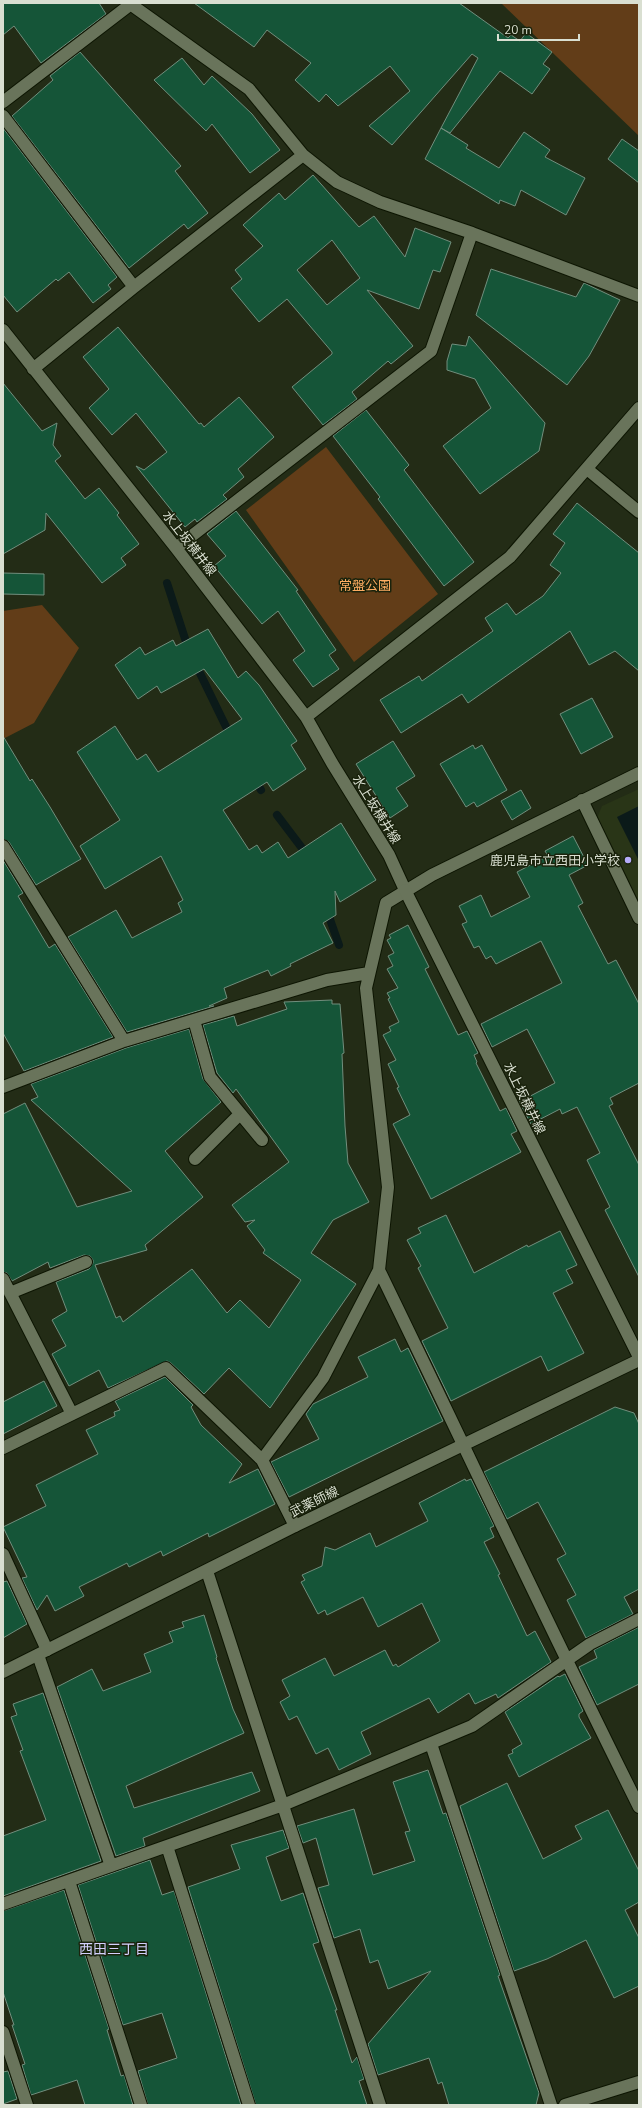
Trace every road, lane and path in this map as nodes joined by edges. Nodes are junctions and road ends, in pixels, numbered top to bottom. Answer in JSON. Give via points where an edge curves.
{"nodes":[{"id":1,"x":130,"y":4,"type":"edge"},
{"id":2,"x":3,"y":102,"type":"edge"},
{"id":3,"x":3,"y":116,"type":"edge"},
{"id":4,"x":303,"y":155,"type":"junction"},
{"id":5,"x":472,"y":233,"type":"junction"},
{"id":6,"x":134,"y":287,"type":"junction"},
{"id":7,"x":639,"y":296,"type":"edge"},
{"id":8,"x":3,"y":330,"type":"edge"},
{"id":9,"x":33,"y":369,"type":"junction"},
{"id":10,"x":639,"y":408,"type":"edge"},
{"id":11,"x":587,"y":469,"type":"junction"},
{"id":12,"x":639,"y":512,"type":"edge"},
{"id":13,"x":176,"y":548,"type":"junction"},
{"id":14,"x":306,"y":717,"type":"junction"},
{"id":15,"x":639,"y":773,"type":"edge"},
{"id":16,"x":582,"y":800,"type":"junction"},
{"id":17,"x":3,"y":846,"type":"edge"},
{"id":18,"x":405,"y":890,"type":"junction"},
{"id":19,"x":639,"y":918,"type":"edge"},
{"id":20,"x":370,"y":973,"type":"junction"},
{"id":21,"x":194,"y":1020,"type":"junction"},
{"id":22,"x":124,"y":1041,"type":"junction"},
{"id":23,"x":3,"y":1087,"type":"edge"},
{"id":24,"x":240,"y":1114,"type":"junction"},
{"id":25,"x":262,"y":1140,"type":"dead end"},
{"id":26,"x":196,"y":1159,"type":"dead end"},
{"id":27,"x":86,"y":1262,"type":"dead end"},
{"id":28,"x":379,"y":1270,"type":"junction"},
{"id":29,"x":3,"y":1279,"type":"edge"},
{"id":30,"x":10,"y":1293,"type":"junction"},
{"id":31,"x":639,"y":1359,"type":"edge"},
{"id":32,"x":72,"y":1414,"type":"junction"},
{"id":33,"x":464,"y":1445,"type":"junction"},
{"id":34,"x":3,"y":1448,"type":"edge"},
{"id":35,"x":262,"y":1460,"type":"junction"},
{"id":36,"x":294,"y":1526,"type":"junction"},
{"id":37,"x":3,"y":1554,"type":"edge"},
{"id":38,"x":206,"y":1571,"type":"junction"},
{"id":39,"x":639,"y":1619,"type":"edge"},
{"id":40,"x":43,"y":1653,"type":"junction"},
{"id":41,"x":566,"y":1661,"type":"junction"},
{"id":42,"x":3,"y":1672,"type":"edge"},
{"id":43,"x":431,"y":1744,"type":"junction"},
{"id":44,"x":283,"y":1804,"type":"junction"},
{"id":45,"x":639,"y":1807,"type":"edge"},
{"id":46,"x":167,"y":1846,"type":"junction"},
{"id":47,"x":111,"y":1866,"type":"junction"},
{"id":48,"x":69,"y":1881,"type":"junction"},
{"id":49,"x":3,"y":1904,"type":"edge"},
{"id":50,"x":3,"y":2032,"type":"edge"},
{"id":51,"x":639,"y":2082,"type":"edge"},
{"id":52,"x":27,"y":2105,"type":"edge"},
{"id":53,"x":141,"y":2105,"type":"edge"},
{"id":54,"x":249,"y":2105,"type":"edge"},
{"id":55,"x":380,"y":2105,"type":"edge"},
{"id":56,"x":551,"y":2105,"type":"edge"},
{"id":57,"x":565,"y":2105,"type":"edge"}],
"edges":[{"from":1,"to":2,"type":"street"},
{"from":1,"to":4,"type":"street","via":[[249,90]]},
{"from":3,"to":6,"type":"street"},
{"from":4,"to":5,"type":"street","via":[[337,182],[380,202]]},
{"from":4,"to":6,"type":"street"},
{"from":5,"to":7,"type":"street"},
{"from":5,"to":13,"type":"street","via":[[431,351]]},
{"from":6,"to":9,"type":"street"},
{"from":8,"to":9,"type":"street","name":"水上坂横井線"},
{"from":9,"to":13,"type":"street","name":"水上坂横井線"},
{"from":10,"to":11,"type":"street"},
{"from":11,"to":12,"type":"street"},
{"from":11,"to":14,"type":"street","via":[[510,557]]},
{"from":13,"to":14,"type":"street","name":"水上坂横井線"},
{"from":14,"to":18,"type":"street","name":"水上坂横井線","via":[[389,855]]},
{"from":15,"to":16,"type":"street"},
{"from":16,"to":18,"type":"street"},
{"from":16,"to":19,"type":"street"},
{"from":17,"to":22,"type":"street"},
{"from":18,"to":20,"type":"street","via":[[386,903]]},
{"from":18,"to":31,"type":"street","name":"水上坂横井線"},
{"from":20,"to":21,"type":"street","via":[[327,980]]},
{"from":20,"to":28,"type":"street","via":[[366,988],[388,1187]]},
{"from":21,"to":22,"type":"street"},
{"from":21,"to":24,"type":"street","via":[[210,1077]]},
{"from":22,"to":23,"type":"street"},
{"from":24,"to":25,"type":"street"},
{"from":24,"to":26,"type":"street"},
{"from":27,"to":30,"type":"street"},
{"from":28,"to":33,"type":"street"},
{"from":28,"to":35,"type":"street","via":[[323,1378]]},
{"from":29,"to":30,"type":"street"},
{"from":30,"to":32,"type":"street"},
{"from":31,"to":33,"type":"street","name":"武薬師線"},
{"from":32,"to":34,"type":"street"},
{"from":32,"to":35,"type":"street","via":[[166,1368]]},
{"from":33,"to":36,"type":"street","name":"武薬師線"},
{"from":33,"to":41,"type":"street"},
{"from":35,"to":36,"type":"street"},
{"from":36,"to":38,"type":"street","name":"武薬師線"},
{"from":37,"to":40,"type":"street"},
{"from":38,"to":40,"type":"street","name":"武薬師線"},
{"from":38,"to":44,"type":"street"},
{"from":39,"to":41,"type":"street","via":[[590,1644]]},
{"from":40,"to":42,"type":"street","name":"武薬師線"},
{"from":40,"to":47,"type":"street"},
{"from":41,"to":43,"type":"street","via":[[472,1726]]},
{"from":41,"to":45,"type":"street"},
{"from":43,"to":44,"type":"street"},
{"from":43,"to":56,"type":"street"},
{"from":44,"to":46,"type":"street"},
{"from":44,"to":55,"type":"street"},
{"from":46,"to":47,"type":"street"},
{"from":46,"to":54,"type":"street"},
{"from":47,"to":48,"type":"street"},
{"from":48,"to":49,"type":"street"},
{"from":48,"to":53,"type":"street"},
{"from":50,"to":52,"type":"street"},
{"from":51,"to":57,"type":"street"}]}
